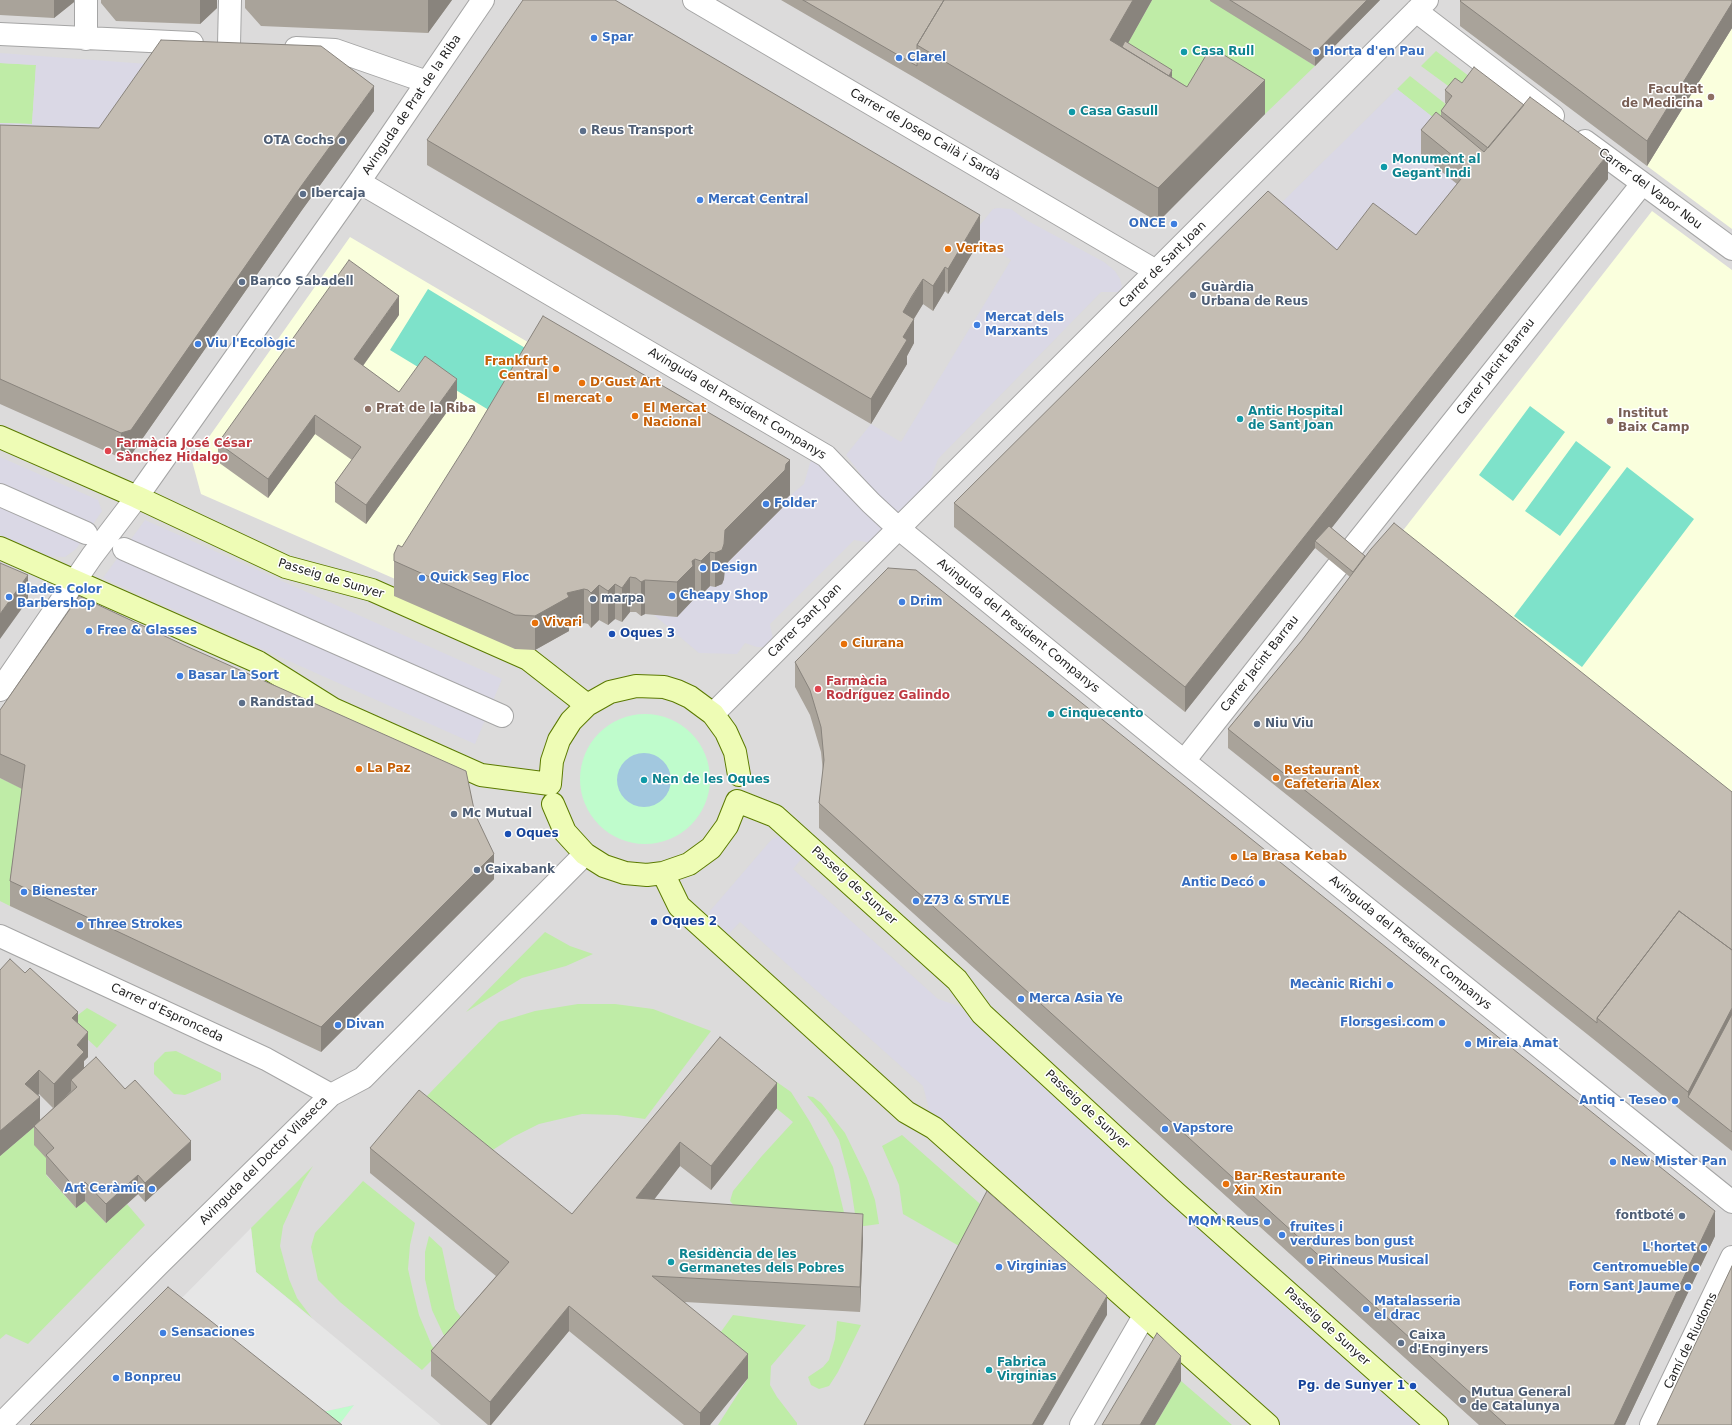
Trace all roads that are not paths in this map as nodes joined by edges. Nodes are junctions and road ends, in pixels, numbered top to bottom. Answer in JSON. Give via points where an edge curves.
{"nodes":[{"id":1,"x":86,"y":0,"type":"edge"},
{"id":2,"x":230,"y":0,"type":"edge"},
{"id":3,"x":483,"y":0,"type":"edge"},
{"id":4,"x":694,"y":0,"type":"edge"},
{"id":5,"x":1421,"y":6,"type":"edge"},
{"id":6,"x":0,"y":34,"type":"edge"},
{"id":7,"x":86,"y":39,"type":"junction"},
{"id":8,"x":229,"y":45,"type":"junction"},
{"id":9,"x":252,"y":46,"type":"edge"},
{"id":10,"x":274,"y":47,"type":"edge"},
{"id":11,"x":427,"y":82,"type":"junction"},
{"id":12,"x":360,"y":182,"type":"junction"},
{"id":13,"x":1642,"y":184,"type":"junction"},
{"id":14,"x":1732,"y":250,"type":"edge"},
{"id":15,"x":1156,"y":271,"type":"junction"},
{"id":16,"x":0,"y":437,"type":"edge"},
{"id":17,"x":0,"y":495,"type":"edge"},
{"id":18,"x":136,"y":497,"type":"junction"},
{"id":19,"x":898,"y":528,"type":"junction"},
{"id":20,"x":86,"y":533,"type":"dead end"},
{"id":21,"x":0,"y":548,"type":"edge"},
{"id":22,"x":124,"y":549,"type":"dead end"},
{"id":23,"x":76,"y":581,"type":"junction"},
{"id":24,"x":0,"y":690,"type":"edge"},
{"id":25,"x":587,"y":705,"type":"junction"},
{"id":26,"x":713,"y":714,"type":"junction"},
{"id":27,"x":502,"y":716,"type":"dead end"},
{"id":28,"x":1184,"y":761,"type":"junction"},
{"id":29,"x":551,"y":794,"type":"junction"},
{"id":30,"x":737,"y":801,"type":"junction"},
{"id":31,"x":585,"y":854,"type":"junction"},
{"id":32,"x":663,"y":873,"type":"junction"},
{"id":33,"x":0,"y":936,"type":"edge"},
{"id":34,"x":331,"y":1096,"type":"junction"},
{"id":35,"x":1732,"y":1202,"type":"edge"},
{"id":36,"x":1732,"y":1257,"type":"edge"},
{"id":37,"x":1144,"y":1316,"type":"junction"},
{"id":38,"x":0,"y":1425,"type":"edge"},
{"id":39,"x":1081,"y":1425,"type":"edge"},
{"id":40,"x":1268,"y":1425,"type":"edge"},
{"id":41,"x":1437,"y":1425,"type":"edge"},
{"id":42,"x":1651,"y":1425,"type":"edge"}],
"edges":[{"from":1,"to":7,"type":"street"},
{"from":2,"to":8,"type":"street"},
{"from":3,"to":11,"type":"street","name":"Avinguda de Prat de la Riba"},
{"from":4,"to":15,"type":"street","name":"Carrer de Josep Cailà i Sardà"},
{"from":5,"to":13,"type":"street","name":"Carrer del Vapor Nou"},
{"from":5,"to":15,"type":"street","name":"Carrer de Sant Joan"},
{"from":6,"to":7,"type":"street"},
{"from":7,"to":8,"type":"street"},
{"from":8,"to":9,"type":"street"},
{"from":10,"to":11,"type":"street","via":[[335,50]]},
{"from":11,"to":12,"type":"street","name":"Avinguda de Prat de la Riba"},
{"from":12,"to":18,"type":"street","name":"Avinguda de Prat de la Riba"},
{"from":12,"to":19,"type":"street","name":"Avinguda del President Companys","via":[[826,456]]},
{"from":13,"to":14,"type":"street","name":"Carrer del Vapor Nou"},
{"from":13,"to":28,"type":"street","name":"Carrer Jacint Barrau"},
{"from":15,"to":19,"type":"street","name":"Carrer de Sant Joan"},
{"from":16,"to":18,"type":"street","name":"Passeig de Sunyer"},
{"from":17,"to":20,"type":"street"},
{"from":18,"to":23,"type":"street","name":"Avinguda de Prat de la Riba"},
{"from":18,"to":25,"type":"street","name":"Passeig de Sunyer","via":[[286,567],[372,590],[528,659]]},
{"from":19,"to":26,"type":"street","name":"Carrer Sant Joan"},
{"from":19,"to":28,"type":"street","name":"Avinguda del President Companys"},
{"from":21,"to":23,"type":"street"},
{"from":22,"to":27,"type":"street"},
{"from":23,"to":24,"type":"street","name":"Avinguda de Prat de la Riba"},
{"from":23,"to":29,"type":"street","via":[[258,662],[333,709],[481,775]]},
{"from":25,"to":26,"type":"street","via":[[610,692],[636,686],[664,687],[684,694]]},
{"from":25,"to":29,"type":"street","via":[[571,721],[559,740],[552,761]]},
{"from":26,"to":30,"type":"street","via":[[726,732],[735,752],[739,775]]},
{"from":28,"to":35,"type":"street","name":"Avinguda del President Companys"},
{"from":29,"to":31,"type":"street","via":[[565,832]]},
{"from":30,"to":32,"type":"street","via":[[727,826],[711,848],[689,864]]},
{"from":30,"to":41,"type":"street","name":"Passeig de Sunyer","via":[[775,816],[815,851],[957,980],[987,1019],[1176,1193]]},
{"from":31,"to":32,"type":"street","via":[[604,866],[625,873]]},
{"from":31,"to":34,"type":"street","name":"Avinguda del Doctor Vilaseca","via":[[363,1078]]},
{"from":32,"to":37,"type":"street","via":[[679,906],[906,1112],[934,1128]]},
{"from":33,"to":34,"type":"street","name":"Carrer d’Espronceda","via":[[266,1059]]},
{"from":34,"to":38,"type":"street","name":"Avinguda del Doctor Vilaseca","via":[[158,1265]]},
{"from":36,"to":42,"type":"street","name":"Camí de Riudoms"},
{"from":37,"to":39,"type":"street"},
{"from":37,"to":40,"type":"street"}]}
